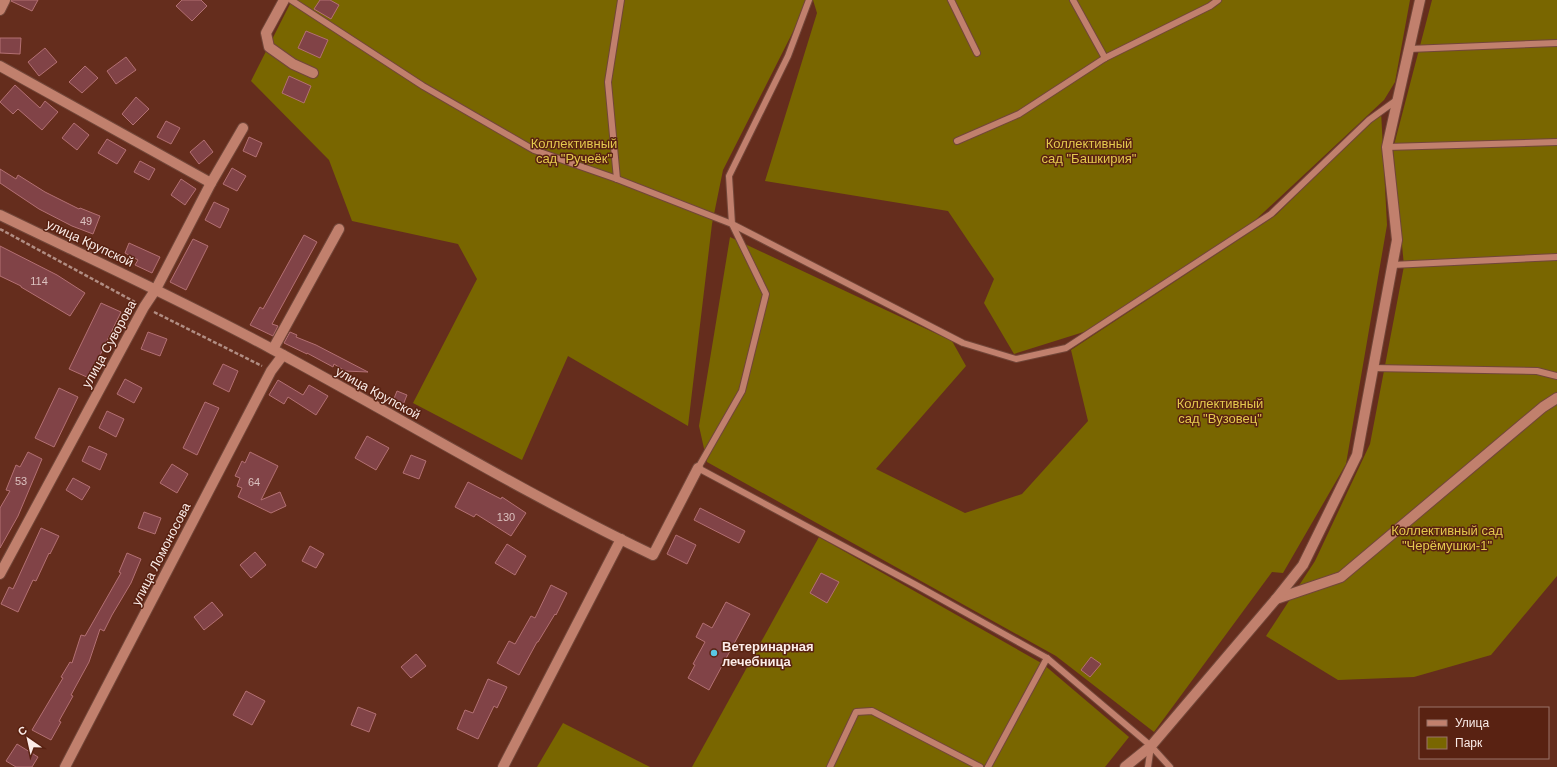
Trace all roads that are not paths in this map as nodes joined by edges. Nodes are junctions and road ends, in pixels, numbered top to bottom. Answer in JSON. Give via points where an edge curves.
{"nodes":[{"id":1,"x":5,"y":0,"type":"edge"},
{"id":2,"x":284,"y":0,"type":"edge"},
{"id":3,"x":291,"y":0,"type":"edge"},
{"id":4,"x":621,"y":0,"type":"edge"},
{"id":5,"x":809,"y":0,"type":"edge"},
{"id":6,"x":951,"y":0,"type":"edge"},
{"id":7,"x":1073,"y":0,"type":"edge"},
{"id":8,"x":1218,"y":0,"type":"edge"},
{"id":9,"x":1420,"y":0,"type":"edge"},
{"id":10,"x":0,"y":10,"type":"edge"},
{"id":11,"x":1557,"y":43,"type":"edge"},
{"id":12,"x":1409,"y":49,"type":"junction"},
{"id":13,"x":977,"y":53,"type":"dead end"},
{"id":14,"x":1105,"y":58,"type":"junction"},
{"id":15,"x":0,"y":66,"type":"edge"},
{"id":16,"x":313,"y":73,"type":"dead end"},
{"id":17,"x":1398,"y":99,"type":"junction"},
{"id":18,"x":243,"y":128,"type":"dead end"},
{"id":19,"x":957,"y":141,"type":"dead end"},
{"id":20,"x":1557,"y":142,"type":"edge"},
{"id":21,"x":1387,"y":147,"type":"junction"},
{"id":22,"x":616,"y":179,"type":"junction"},
{"id":23,"x":211,"y":183,"type":"junction"},
{"id":24,"x":0,"y":215,"type":"edge"},
{"id":25,"x":732,"y":224,"type":"junction"},
{"id":26,"x":339,"y":229,"type":"dead end"},
{"id":27,"x":1557,"y":257,"type":"edge"},
{"id":28,"x":1392,"y":265,"type":"junction"},
{"id":29,"x":156,"y":289,"type":"junction"},
{"id":30,"x":273,"y":349,"type":"junction"},
{"id":31,"x":283,"y":355,"type":"junction"},
{"id":32,"x":1373,"y":368,"type":"junction"},
{"id":33,"x":1557,"y":376,"type":"edge"},
{"id":34,"x":1557,"y":398,"type":"edge"},
{"id":35,"x":698,"y":468,"type":"junction"},
{"id":36,"x":621,"y":539,"type":"junction"},
{"id":37,"x":0,"y":574,"type":"edge"},
{"id":38,"x":1276,"y":599,"type":"junction"},
{"id":39,"x":1047,"y":658,"type":"junction"},
{"id":40,"x":1151,"y":746,"type":"junction"},
{"id":41,"x":65,"y":767,"type":"edge"},
{"id":42,"x":503,"y":767,"type":"edge"},
{"id":43,"x":830,"y":767,"type":"edge"},
{"id":44,"x":980,"y":767,"type":"edge"},
{"id":45,"x":988,"y":767,"type":"edge"},
{"id":46,"x":1125,"y":767,"type":"edge"},
{"id":47,"x":1148,"y":767,"type":"edge"},
{"id":48,"x":1170,"y":767,"type":"edge"}],
"edges":[{"from":1,"to":10,"type":"street"},
{"from":2,"to":16,"type":"street","via":[[266,33],[269,47],[293,64]]},
{"from":3,"to":22,"type":"lane","via":[[423,86],[534,150]]},
{"from":4,"to":22,"type":"lane","via":[[608,82]]},
{"from":5,"to":25,"type":"lane","via":[[788,56],[729,176]]},
{"from":6,"to":13,"type":"lane"},
{"from":7,"to":14,"type":"lane"},
{"from":8,"to":14,"type":"lane"},
{"from":9,"to":12,"type":"street"},
{"from":11,"to":12,"type":"lane"},
{"from":12,"to":17,"type":"street"},
{"from":14,"to":19,"type":"lane","via":[[1019,114]]},
{"from":15,"to":23,"type":"street"},
{"from":17,"to":21,"type":"street"},
{"from":17,"to":25,"type":"lane","via":[[1369,120],[1271,214],[1066,348],[1016,359],[963,343]]},
{"from":18,"to":23,"type":"street","name":"улица Суворова"},
{"from":20,"to":21,"type":"lane"},
{"from":21,"to":28,"type":"street","via":[[1397,240]]},
{"from":22,"to":25,"type":"lane"},
{"from":23,"to":29,"type":"street","name":"улица Суворова"},
{"from":24,"to":29,"type":"street","name":"улица Крупской"},
{"from":25,"to":35,"type":"lane","via":[[766,294],[742,391]]},
{"from":26,"to":30,"type":"street"},
{"from":27,"to":28,"type":"lane"},
{"from":28,"to":32,"type":"street"},
{"from":29,"to":30,"type":"street","name":"улица Крупской"},
{"from":29,"to":37,"type":"street","name":"улица Суворова"},
{"from":30,"to":31,"type":"street","name":"улица Крупской"},
{"from":31,"to":36,"type":"street","name":"улица Крупской"},
{"from":31,"to":41,"type":"street","name":"улица Ломоносова","via":[[271,371]]},
{"from":32,"to":33,"type":"lane","via":[[1537,371]]},
{"from":32,"to":38,"type":"street","via":[[1357,455],[1303,565]]},
{"from":34,"to":38,"type":"street","via":[[1543,407],[1341,577]]},
{"from":35,"to":36,"type":"street","name":"улица Крупской","via":[[653,555]]},
{"from":35,"to":39,"type":"lane"},
{"from":36,"to":42,"type":"street"},
{"from":38,"to":40,"type":"street"},
{"from":39,"to":40,"type":"lane"},
{"from":39,"to":45,"type":"lane"},
{"from":40,"to":46,"type":"street"},
{"from":40,"to":47,"type":"lane"},
{"from":40,"to":48,"type":"lane"},
{"from":43,"to":44,"type":"lane","via":[[856,712],[872,711]]}]}
